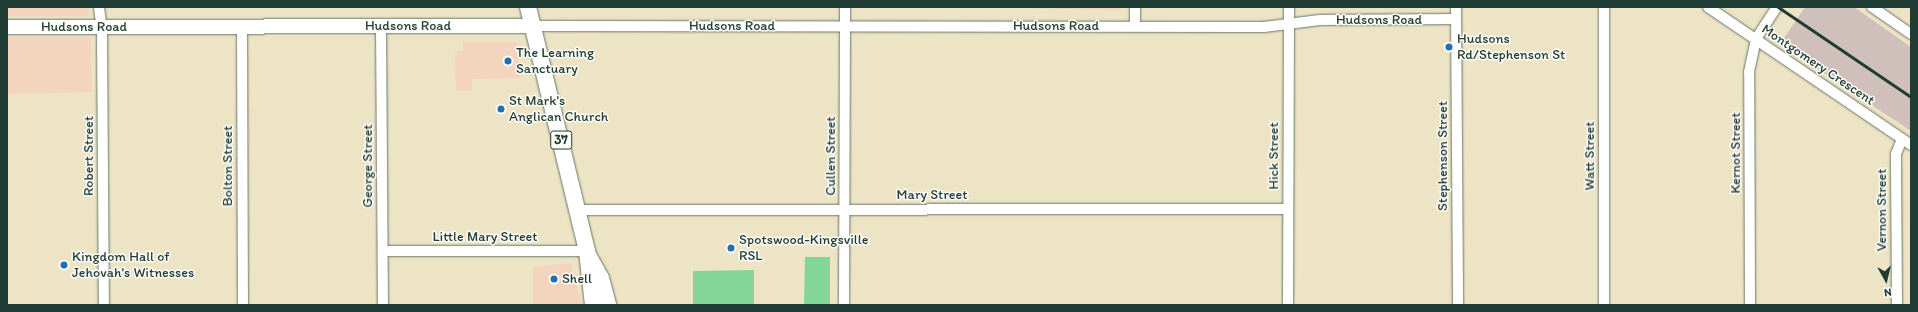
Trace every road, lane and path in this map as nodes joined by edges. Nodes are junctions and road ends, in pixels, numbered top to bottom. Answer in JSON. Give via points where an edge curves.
{"nodes":[{"id":1,"x":99,"y":7,"type":"edge"},
{"id":2,"x":528,"y":7,"type":"edge"},
{"id":3,"x":845,"y":7,"type":"edge"},
{"id":4,"x":1135,"y":7,"type":"edge"},
{"id":5,"x":1289,"y":7,"type":"edge"},
{"id":6,"x":1456,"y":7,"type":"edge"},
{"id":7,"x":1604,"y":7,"type":"edge"},
{"id":8,"x":1708,"y":7,"type":"edge"},
{"id":9,"x":1776,"y":7,"type":"edge"},
{"id":10,"x":1872,"y":7,"type":"edge"},
{"id":11,"x":1456,"y":19,"type":"junction"},
{"id":12,"x":1289,"y":24,"type":"junction"},
{"id":13,"x":381,"y":26,"type":"junction"},
{"id":14,"x":533,"y":26,"type":"junction"},
{"id":15,"x":846,"y":26,"type":"junction"},
{"id":16,"x":1135,"y":26,"type":"junction"},
{"id":17,"x":7,"y":27,"type":"edge"},
{"id":18,"x":99,"y":27,"type":"junction"},
{"id":19,"x":242,"y":27,"type":"junction"},
{"id":20,"x":1911,"y":34,"type":"edge"},
{"id":21,"x":1756,"y":39,"type":"junction"},
{"id":22,"x":1902,"y":139,"type":"junction"},
{"id":23,"x":1911,"y":146,"type":"edge"},
{"id":24,"x":844,"y":209,"type":"junction"},
{"id":25,"x":1287,"y":209,"type":"junction"},
{"id":26,"x":577,"y":210,"type":"junction"},
{"id":27,"x":383,"y":251,"type":"junction"},
{"id":28,"x":587,"y":252,"type":"junction"},
{"id":29,"x":104,"y":305,"type":"edge"},
{"id":30,"x":243,"y":305,"type":"edge"},
{"id":31,"x":383,"y":305,"type":"edge"},
{"id":32,"x":594,"y":305,"type":"edge"},
{"id":33,"x":608,"y":305,"type":"edge"},
{"id":34,"x":844,"y":305,"type":"edge"},
{"id":35,"x":1288,"y":305,"type":"edge"},
{"id":36,"x":1458,"y":305,"type":"edge"},
{"id":37,"x":1604,"y":305,"type":"edge"},
{"id":38,"x":1750,"y":305,"type":"edge"},
{"id":39,"x":1896,"y":305,"type":"edge"}],
"edges":[{"from":1,"to":18,"type":"street","name":"Robert Street"},
{"from":2,"to":14,"type":"main road","number":"37"},
{"from":3,"to":15,"type":"street","name":"Cullen Street"},
{"from":4,"to":16,"type":"street"},
{"from":5,"to":12,"type":"street","name":"Hick Street"},
{"from":6,"to":11,"type":"street","name":"Stephenson Street"},
{"from":7,"to":37,"type":"street","name":"Watt Street"},
{"from":8,"to":21,"type":"street","name":"Montgomery Crescent"},
{"from":9,"to":21,"type":"street","name":"Kernot Street"},
{"from":10,"to":20,"type":"street"},
{"from":11,"to":12,"type":"street","name":"Hudsons Road","via":[[1320,20]]},
{"from":11,"to":36,"type":"street","name":"Stephenson Street"},
{"from":12,"to":16,"type":"street","name":"Hudsons Road"},
{"from":12,"to":25,"type":"street","name":"Hick Street"},
{"from":13,"to":14,"type":"street","name":"Hudsons Road"},
{"from":13,"to":19,"type":"street","name":"Hudsons Road"},
{"from":13,"to":27,"type":"street","name":"George Street"},
{"from":14,"to":15,"type":"street","name":"Hudsons Road"},
{"from":14,"to":26,"type":"main road","number":"37"},
{"from":15,"to":16,"type":"street","name":"Hudsons Road"},
{"from":15,"to":24,"type":"street","name":"Cullen Street"},
{"from":17,"to":18,"type":"street","name":"Hudsons Road"},
{"from":18,"to":19,"type":"street","name":"Hudsons Road"},
{"from":18,"to":29,"type":"street","name":"Robert Street","via":[[102,37]]},
{"from":19,"to":30,"type":"street","name":"Bolton Street"},
{"from":21,"to":22,"type":"street","name":"Montgomery Crescent"},
{"from":21,"to":38,"type":"street","name":"Kernot Street","via":[[1749,72]]},
{"from":22,"to":23,"type":"street","name":"Montgomery Crescent"},
{"from":22,"to":39,"type":"street","name":"Vernon Street","via":[[1896,154]]},
{"from":24,"to":25,"type":"street","name":"Mary Street"},
{"from":24,"to":26,"type":"street","name":"Mary Street"},
{"from":24,"to":34,"type":"street","name":"Cullen Street"},
{"from":25,"to":35,"type":"street","name":"Hick Street"},
{"from":26,"to":28,"type":"main road","number":"37"},
{"from":27,"to":28,"type":"street","name":"Little Mary Street"},
{"from":27,"to":31,"type":"street","name":"George Street"},
{"from":28,"to":32,"type":"main road","number":"37"},
{"from":28,"to":33,"type":"main road","number":"37","via":[[601,278]]}]}
